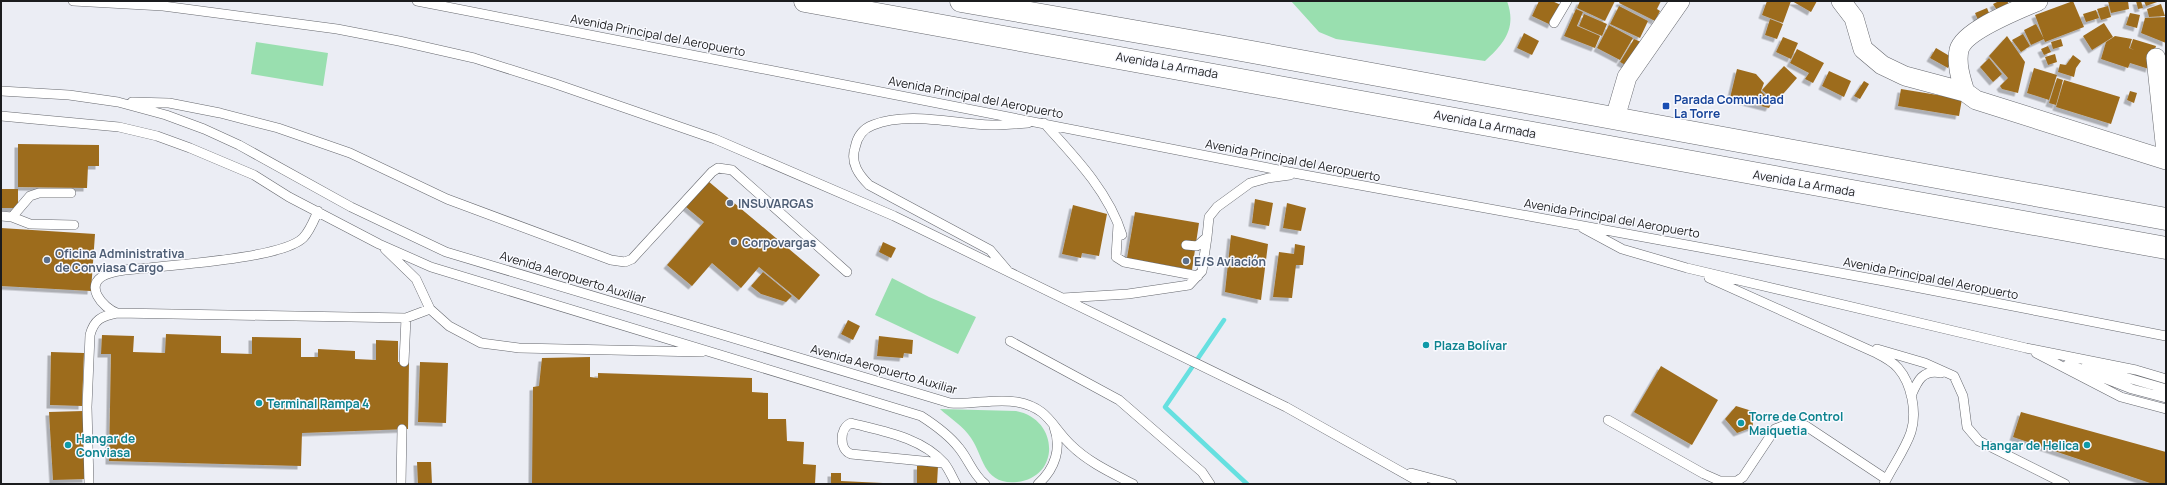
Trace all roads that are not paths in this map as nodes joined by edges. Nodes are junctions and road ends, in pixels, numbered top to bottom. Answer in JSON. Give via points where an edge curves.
{"nodes":[{"id":1,"x":73,"y":1,"type":"edge"},
{"id":2,"x":417,"y":1,"type":"edge"},
{"id":3,"x":805,"y":1,"type":"edge"},
{"id":4,"x":962,"y":1,"type":"edge"},
{"id":5,"x":1567,"y":1,"type":"edge"},
{"id":6,"x":1680,"y":1,"type":"edge"},
{"id":7,"x":1841,"y":1,"type":"edge"},
{"id":8,"x":2038,"y":1,"type":"edge"},
{"id":9,"x":1554,"y":23,"type":"dead end"},
{"id":10,"x":2156,"y":58,"type":"dead end"},
{"id":11,"x":1,"y":91,"type":"edge"},
{"id":12,"x":1965,"y":92,"type":"junction"},
{"id":13,"x":118,"y":102,"type":"junction"},
{"id":14,"x":1,"y":116,"type":"edge"},
{"id":15,"x":1615,"y":118,"type":"junction"},
{"id":16,"x":1044,"y":123,"type":"junction"},
{"id":17,"x":2166,"y":152,"type":"edge"},
{"id":18,"x":2166,"y":160,"type":"edge"},
{"id":19,"x":1299,"y":174,"type":"junction"},
{"id":20,"x":71,"y":193,"type":"dead end"},
{"id":21,"x":318,"y":211,"type":"junction"},
{"id":22,"x":1,"y":216,"type":"edge"},
{"id":23,"x":12,"y":217,"type":"junction"},
{"id":24,"x":2166,"y":219,"type":"edge"},
{"id":25,"x":1118,"y":221,"type":"junction"},
{"id":26,"x":1574,"y":224,"type":"junction"},
{"id":27,"x":74,"y":225,"type":"dead end"},
{"id":28,"x":1122,"y":235,"type":"dead end"},
{"id":29,"x":1207,"y":237,"type":"junction"},
{"id":30,"x":379,"y":244,"type":"junction"},
{"id":31,"x":1186,"y":245,"type":"dead end"},
{"id":32,"x":2166,"y":248,"type":"edge"},
{"id":33,"x":1687,"y":268,"type":"junction"},
{"id":34,"x":847,"y":272,"type":"dead end"},
{"id":35,"x":1010,"y":273,"type":"junction"},
{"id":36,"x":1198,"y":276,"type":"junction"},
{"id":37,"x":1062,"y":298,"type":"junction"},
{"id":38,"x":430,"y":309,"type":"junction"},
{"id":39,"x":117,"y":314,"type":"junction"},
{"id":40,"x":406,"y":318,"type":"junction"},
{"id":41,"x":2166,"y":336,"type":"edge"},
{"id":42,"x":1846,"y":340,"type":"junction"},
{"id":43,"x":1010,"y":341,"type":"dead end"},
{"id":44,"x":2026,"y":348,"type":"junction"},
{"id":45,"x":713,"y":353,"type":"junction"},
{"id":46,"x":404,"y":362,"type":"dead end"},
{"id":47,"x":1954,"y":376,"type":"junction"},
{"id":48,"x":2166,"y":379,"type":"edge"},
{"id":49,"x":2166,"y":389,"type":"edge"},
{"id":50,"x":1911,"y":396,"type":"junction"},
{"id":51,"x":2166,"y":398,"type":"edge"},
{"id":52,"x":2166,"y":409,"type":"edge"},
{"id":53,"x":1052,"y":420,"type":"junction"},
{"id":54,"x":1608,"y":420,"type":"dead end"},
{"id":55,"x":402,"y":429,"type":"dead end"},
{"id":56,"x":943,"y":463,"type":"junction"},
{"id":57,"x":1400,"y":470,"type":"junction"},
{"id":58,"x":1885,"y":481,"type":"edge"},
{"id":59,"x":89,"y":484,"type":"edge"},
{"id":60,"x":401,"y":484,"type":"edge"},
{"id":61,"x":956,"y":484,"type":"edge"},
{"id":62,"x":985,"y":484,"type":"edge"},
{"id":63,"x":1038,"y":484,"type":"edge"},
{"id":64,"x":1133,"y":484,"type":"edge"},
{"id":65,"x":1210,"y":484,"type":"edge"},
{"id":66,"x":1423,"y":484,"type":"edge"},
{"id":67,"x":1452,"y":484,"type":"edge"},
{"id":68,"x":2065,"y":484,"type":"edge"}],
"edges":[{"from":1,"to":35,"type":"lane","via":[[163,6],[252,17],[399,41],[474,58],[715,139],[894,216]]},
{"from":2,"to":16,"type":"lane","name":"Avenida Principal del Aeropuerto"},
{"from":3,"to":32,"type":"main road","name":"Avenida La Armada","via":[[1180,67]]},
{"from":4,"to":15,"type":"main road"},
{"from":5,"to":9,"type":"lane"},
{"from":6,"to":15,"type":"street","via":[[1627,77]]},
{"from":7,"to":12,"type":"street","via":[[1854,18],[1863,49],[1882,65],[1905,76]]},
{"from":8,"to":12,"type":"street","via":[[1968,37],[1959,49],[1959,70]]},
{"from":10,"to":17,"type":"street"},
{"from":11,"to":13,"type":"lane","name":"Avenida Aeropuerto Auxiliar","via":[[69,95]]},
{"from":12,"to":18,"type":"street","via":[[1976,100]]},
{"from":13,"to":34,"type":"lane","via":[[169,103],[220,112],[278,128],[350,153],[447,199],[611,260],[625,262],[632,259],[712,172],[718,168],[732,170]]},
{"from":13,"to":53,"type":"lane","name":"Avenida Aeropuerto Auxiliar","via":[[166,115],[239,145],[351,207],[446,252],[950,402],[1018,402],[1034,408]]},
{"from":14,"to":21,"type":"lane","via":[[119,127],[157,136],[254,175],[289,197]]},
{"from":15,"to":24,"type":"main road"},
{"from":16,"to":19,"type":"lane","name":"Avenida Principal del Aeropuerto"},
{"from":16,"to":25,"type":"lane","via":[[1075,157]]},
{"from":16,"to":35,"type":"lane","via":[[991,125],[928,120],[884,122],[864,130],[854,150],[856,170],[869,185],[990,250]]},
{"from":19,"to":26,"type":"lane","name":"Avenida Principal del Aeropuerto"},
{"from":19,"to":29,"type":"lane","via":[[1250,183],[1217,207],[1209,217]]},
{"from":20,"to":23,"type":"lane","via":[[30,196]]},
{"from":21,"to":30,"type":"lane"},
{"from":21,"to":39,"type":"lane","via":[[303,238],[295,244],[273,251],[112,272],[102,276],[97,282],[96,292],[99,301],[108,310]]},
{"from":22,"to":23,"type":"lane"},
{"from":23,"to":27,"type":"lane","via":[[30,224]]},
{"from":25,"to":28,"type":"lane"},
{"from":25,"to":36,"type":"lane","via":[[1115,250],[1116,256],[1124,262]]},
{"from":26,"to":33,"type":"lane","via":[[1622,249]]},
{"from":26,"to":41,"type":"lane","name":"Avenida Principal del Aeropuerto","via":[[1877,279]]},
{"from":29,"to":31,"type":"lane","via":[[1197,246]]},
{"from":29,"to":36,"type":"lane","via":[[1202,271]]},
{"from":30,"to":38,"type":"lane","via":[[416,279]]},
{"from":30,"to":45,"type":"lane","via":[[431,267]]},
{"from":33,"to":42,"type":"lane"},
{"from":33,"to":44,"type":"lane"},
{"from":35,"to":37,"type":"lane"},
{"from":36,"to":37,"type":"lane","via":[[1190,285],[1128,294]]},
{"from":37,"to":57,"type":"lane","via":[[1286,407]]},
{"from":38,"to":40,"type":"lane"},
{"from":38,"to":45,"type":"lane","via":[[465,336],[497,346]]},
{"from":39,"to":40,"type":"lane"},
{"from":39,"to":59,"type":"lane","via":[[105,315],[97,320],[90,335],[87,407]]},
{"from":40,"to":46,"type":"lane"},
{"from":42,"to":47,"type":"lane","via":[[1925,363]]},
{"from":42,"to":50,"type":"lane","via":[[1889,360],[1902,374]]},
{"from":43,"to":65,"type":"lane","via":[[1120,400],[1202,472]]},
{"from":44,"to":48,"type":"lane","via":[[2136,370]]},
{"from":44,"to":49,"type":"lane"},
{"from":44,"to":51,"type":"lane","via":[[2132,390]]},
{"from":44,"to":52,"type":"lane","via":[[2120,398]]},
{"from":45,"to":62,"type":"lane","via":[[921,416],[960,449],[978,478]]},
{"from":47,"to":50,"type":"lane","via":[[1934,371],[1925,373],[1918,380]]},
{"from":47,"to":68,"type":"lane","via":[[1963,396],[1967,427],[1979,441]]},
{"from":50,"to":58,"type":"lane","via":[[1914,417],[1910,433]]},
{"from":53,"to":63,"type":"lane","via":[[1058,446],[1051,468]]},
{"from":53,"to":64,"type":"lane","name":"Avenida Aeropuerto Auxiliar","via":[[1071,445]]},
{"from":54,"to":58,"type":"lane","via":[[1704,474],[1731,483],[1743,477],[1775,429],[1790,423],[1806,426]]},
{"from":55,"to":60,"type":"lane"},
{"from":56,"to":56,"type":"lane","via":[[846,453],[843,434],[851,423],[892,433],[927,450]]},
{"from":56,"to":61,"type":"lane"},
{"from":57,"to":66,"type":"lane"},
{"from":57,"to":67,"type":"lane"}]}
